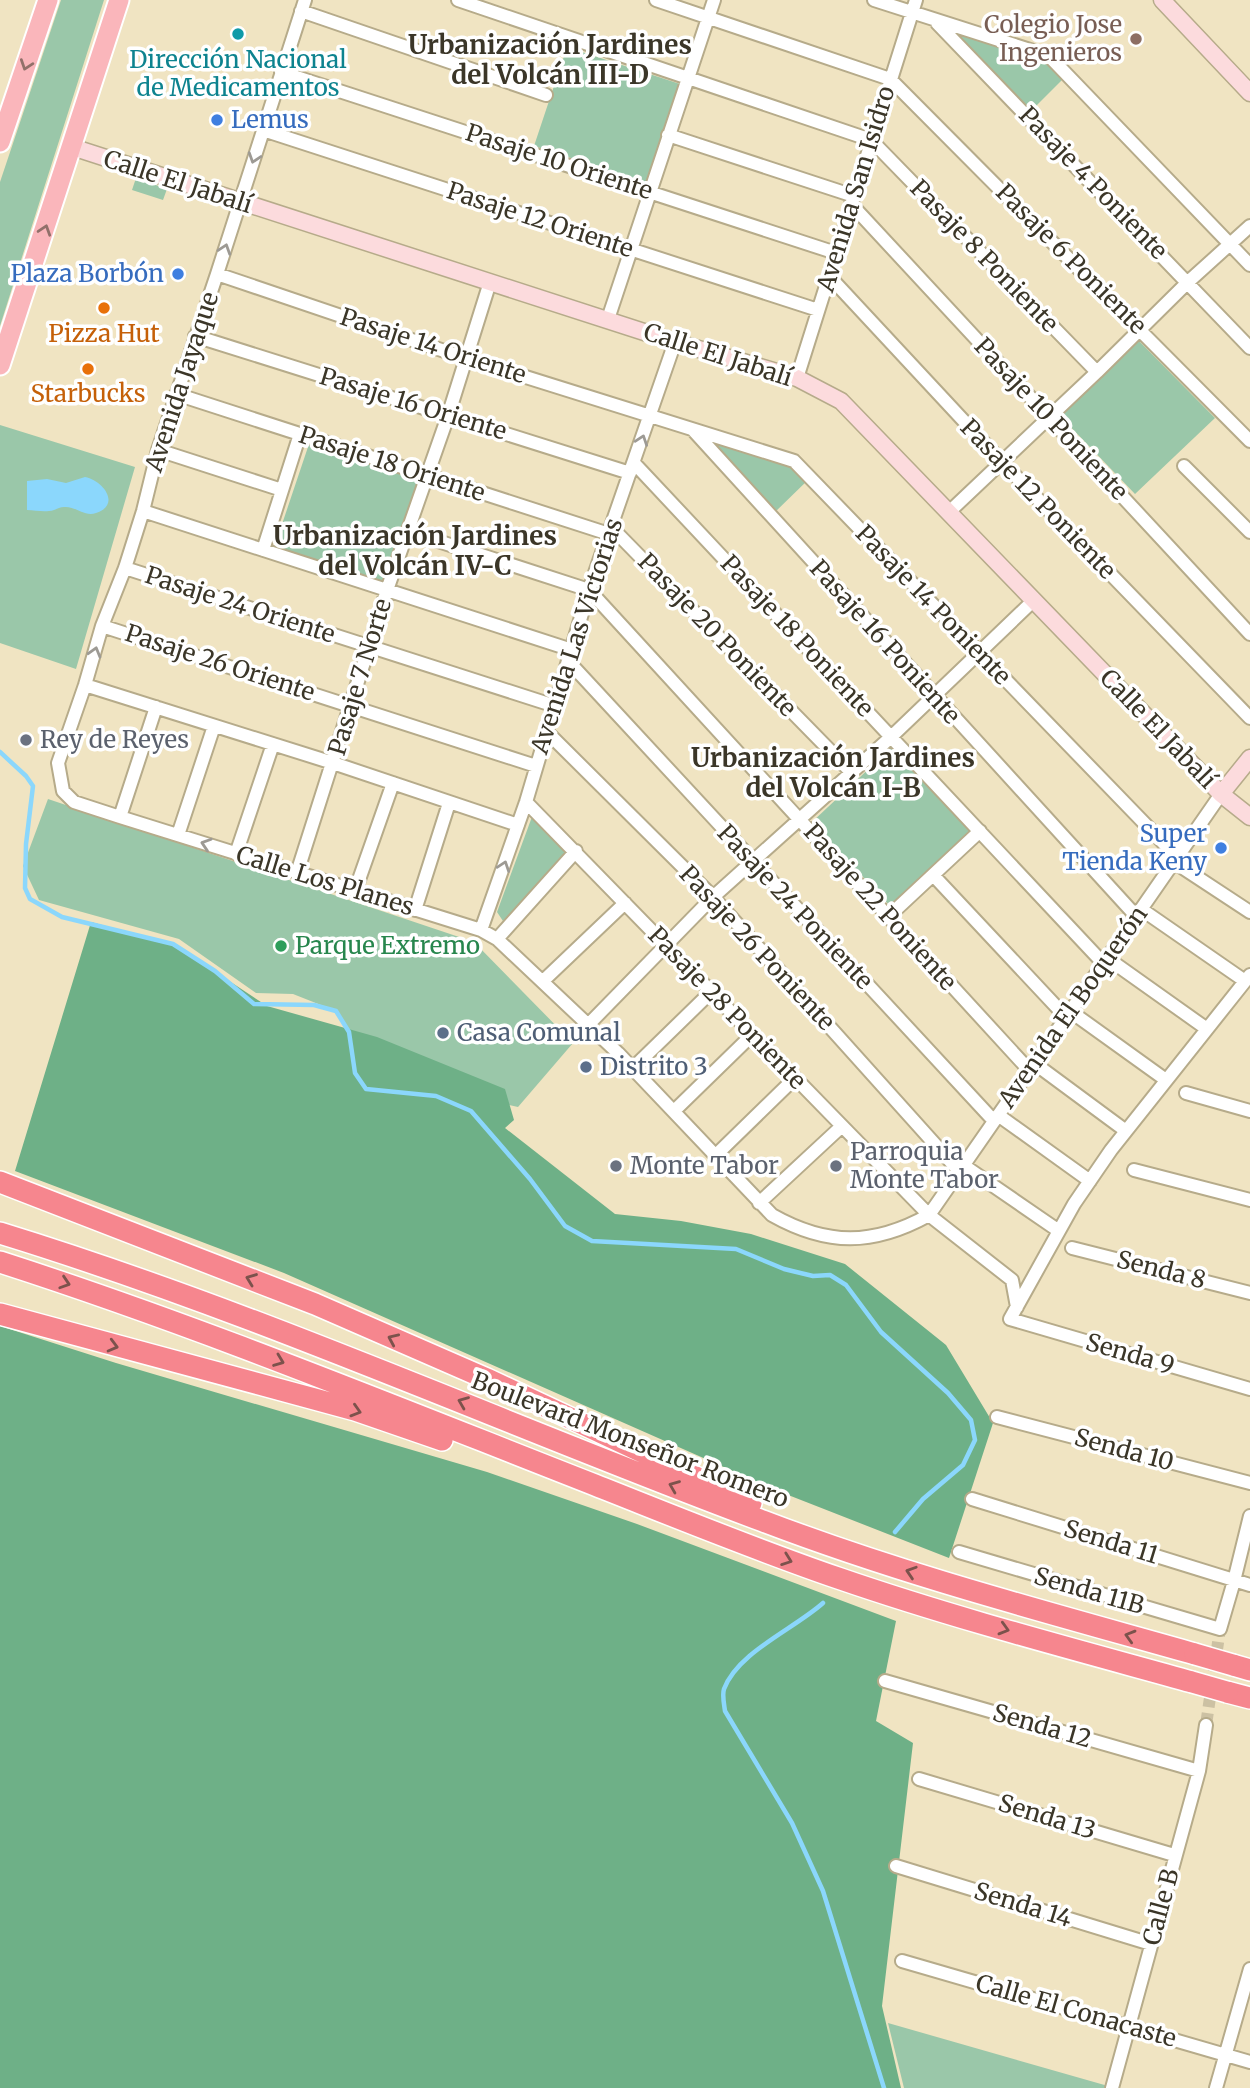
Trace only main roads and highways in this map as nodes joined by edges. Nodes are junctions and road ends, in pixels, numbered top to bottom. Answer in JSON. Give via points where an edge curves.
{"nodes":[{"id":1,"x":48,"y":0,"type":"edge"},
{"id":2,"x":120,"y":0,"type":"edge"},
{"id":3,"x":1162,"y":0,"type":"edge"},
{"id":4,"x":1250,"y":93,"type":"edge"},
{"id":5,"x":3,"y":121,"type":"edge"},
{"id":6,"x":0,"y":142,"type":"edge"},
{"id":7,"x":72,"y":147,"type":"junction"},
{"id":8,"x":0,"y":365,"type":"edge"},
{"id":9,"x":1250,"y":758,"type":"edge"},
{"id":10,"x":1221,"y":794,"type":"junction"},
{"id":11,"x":1250,"y":817,"type":"edge"},
{"id":12,"x":0,"y":1171,"type":"edge"},
{"id":13,"x":0,"y":1182,"type":"edge"},
{"id":14,"x":54,"y":1201,"type":"junction"},
{"id":15,"x":0,"y":1233,"type":"edge"},
{"id":16,"x":0,"y":1262,"type":"edge"},
{"id":17,"x":0,"y":1314,"type":"edge"},
{"id":18,"x":740,"y":1542,"type":"junction"},
{"id":19,"x":855,"y":1553,"type":"junction"},
{"id":20,"x":1242,"y":1667,"type":"edge"},
{"id":21,"x":1250,"y":1698,"type":"edge"}],
"edges":[{"from":1,"to":5,"type":"main road","one_way":true},
{"from":2,"to":7,"type":"main road"},
{"from":3,"to":4,"type":"main road"},
{"from":5,"to":6,"type":"main road"},
{"from":8,"to":7,"type":"main road","one_way":true},
{"from":7,"to":10,"type":"main road","name":"Calle El Jabalí","via":[[797,378],[841,401]]},
{"from":9,"to":10,"type":"main road","name":"Avenida El Boquerón"},
{"from":10,"to":11,"type":"main road","name":"Calle El Jabalí"},
{"from":12,"to":14,"type":"highway"},
{"from":13,"to":14,"type":"highway"},
{"from":19,"to":14,"type":"highway","one_way":true,"via":[[487,1379],[314,1304]]},
{"from":19,"to":15,"type":"highway","name":"Boulevard Monseñor Romero","one_way":true,"via":[[765,1522],[180,1292]]},
{"from":16,"to":18,"type":"highway","one_way":true,"via":[[215,1337]]},
{"from":17,"to":18,"type":"highway","one_way":true,"via":[[355,1410]]},
{"from":18,"to":21,"type":"highway","one_way":true,"bridge":true,"via":[[936,1609]]},
{"from":20,"to":19,"type":"highway","name":"Boulevard Monseñor Romero","one_way":true,"bridge":true,"via":[[959,1588]]}]}
